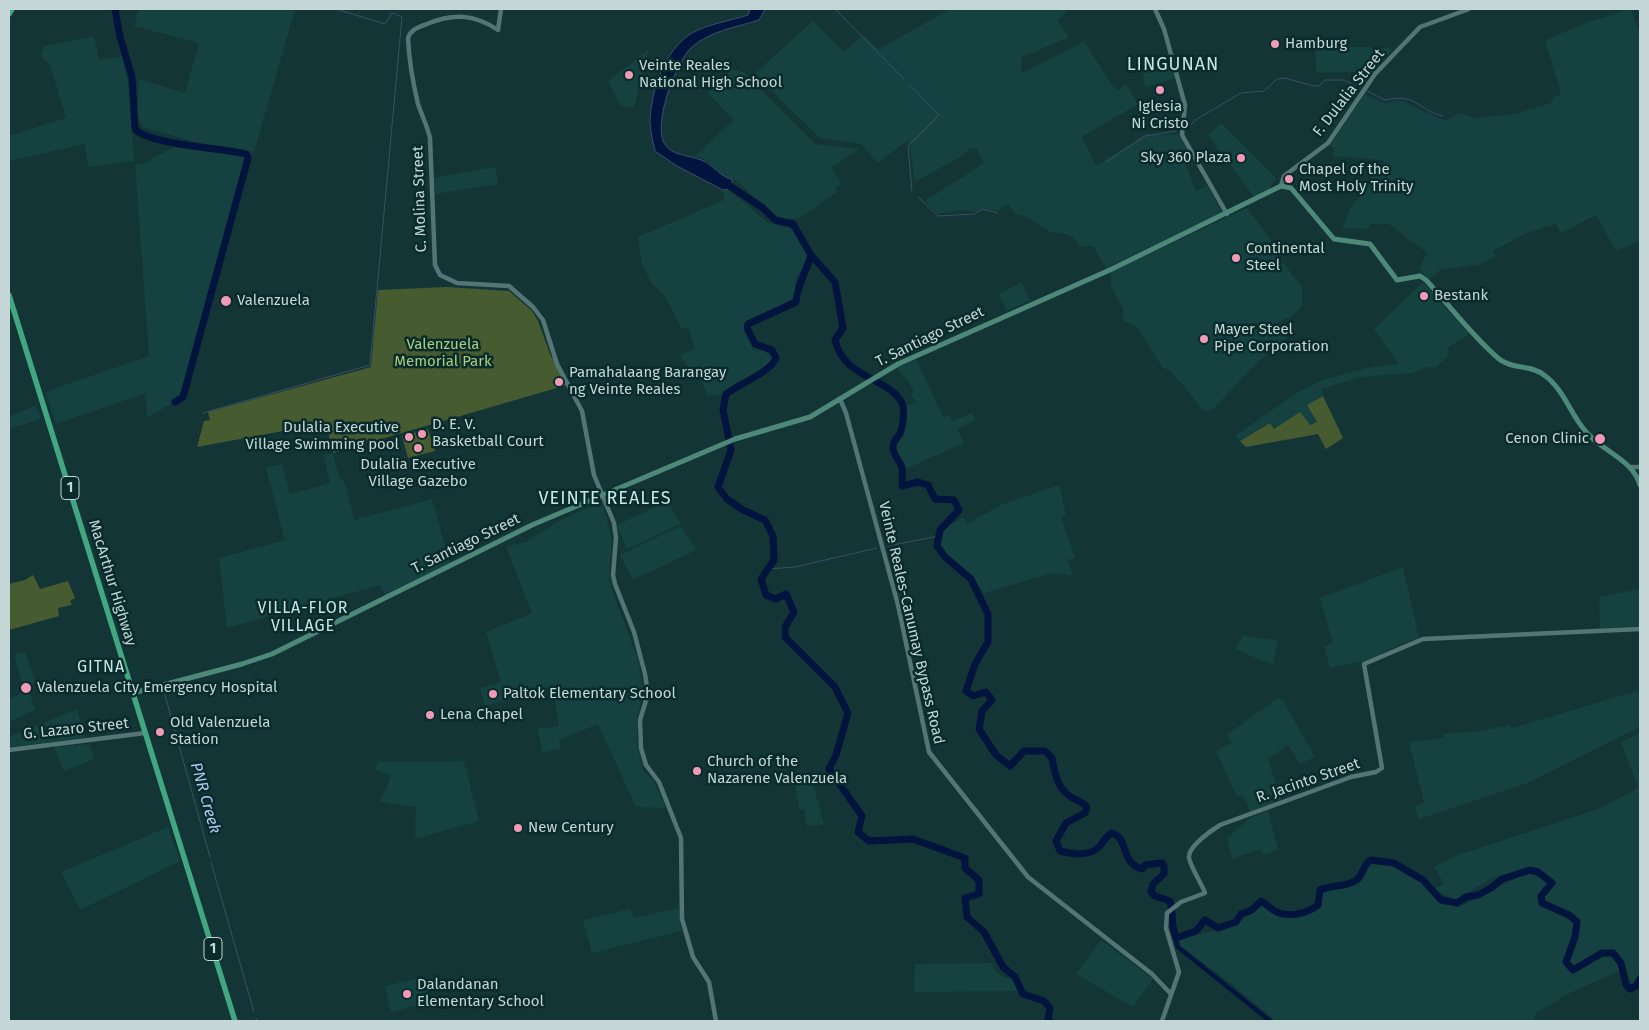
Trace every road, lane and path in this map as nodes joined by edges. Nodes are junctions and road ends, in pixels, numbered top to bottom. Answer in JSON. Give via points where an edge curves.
{"nodes":[{"id":1,"x":12,"y":9,"type":"edge"},
{"id":2,"x":500,"y":9,"type":"edge"},
{"id":3,"x":1155,"y":9,"type":"edge"},
{"id":4,"x":1469,"y":9,"type":"edge"},
{"id":5,"x":9,"y":14,"type":"edge"},
{"id":6,"x":1281,"y":186,"type":"junction"},
{"id":7,"x":1227,"y":214,"type":"junction"},
{"id":8,"x":9,"y":295,"type":"edge"},
{"id":9,"x":840,"y":399,"type":"junction"},
{"id":10,"x":1640,"y":467,"type":"edge"},
{"id":11,"x":1632,"y":468,"type":"junction"},
{"id":12,"x":1640,"y":485,"type":"edge"},
{"id":13,"x":603,"y":495,"type":"junction"},
{"id":14,"x":1640,"y":629,"type":"edge"},
{"id":15,"x":133,"y":693,"type":"junction"},
{"id":16,"x":145,"y":733,"type":"junction"},
{"id":17,"x":9,"y":750,"type":"edge"},
{"id":18,"x":1171,"y":994,"type":"junction"},
{"id":19,"x":235,"y":1021,"type":"edge"},
{"id":20,"x":716,"y":1021,"type":"edge"},
{"id":21,"x":1162,"y":1021,"type":"edge"}],
"edges":[{"from":1,"to":5,"type":"highway"},
{"from":2,"to":13,"type":"street","name":"C. Molina Street","via":[[498,30],[465,17],[450,16],[416,29],[408,38],[419,107],[428,124],[430,138],[435,265],[440,275],[457,283],[509,286],[538,313],[558,364],[582,411],[594,475]]},
{"from":3,"to":7,"type":"street","via":[[1165,32],[1185,105],[1182,135]]},
{"from":4,"to":6,"type":"street","name":"F. Dulalia Street","via":[[1420,27],[1375,74],[1328,143],[1284,176]]},
{"from":6,"to":7,"type":"main road","name":"T. Santiago Street"},
{"from":6,"to":11,"type":"main road","via":[[1291,188],[1334,239],[1370,244],[1398,280],[1420,276],[1426,280],[1499,359],[1508,365],[1531,367],[1553,382],[1588,434]]},
{"from":7,"to":9,"type":"main road","name":"T. Santiago Street","via":[[1112,269],[903,361]]},
{"from":8,"to":15,"type":"highway","name":"MacArthur Highway","number":"1"},
{"from":9,"to":13,"type":"main road","name":"T. Santiago Street","via":[[797,422],[735,439]]},
{"from":9,"to":18,"type":"street","name":"Veinte Reales-Canumay Bypass Road","via":[[898,605],[929,752],[1028,877],[1152,974]]},
{"from":10,"to":11,"type":"street"},
{"from":11,"to":12,"type":"main road"},
{"from":13,"to":15,"type":"main road","name":"T. Santiago Street","via":[[532,526],[269,654]]},
{"from":13,"to":20,"type":"street","via":[[610,509],[616,538],[613,576],[634,632],[645,674],[648,694],[640,720],[642,754],[659,782],[681,838],[682,919],[690,949],[709,982]]},
{"from":14,"to":18,"type":"street","name":"R. Jacinto Street","via":[[1424,639],[1364,664],[1382,768],[1228,822],[1209,832],[1189,855],[1205,893],[1169,910],[1165,922],[1179,972]]},
{"from":15,"to":16,"type":"highway","name":"MacArthur Highway","number":"1"},
{"from":16,"to":17,"type":"street","name":"G. Lazaro Street"},
{"from":16,"to":19,"type":"highway","name":"MacArthur Highway","number":"1"},
{"from":18,"to":21,"type":"street","name":"R. Jacinto Street"}]}
